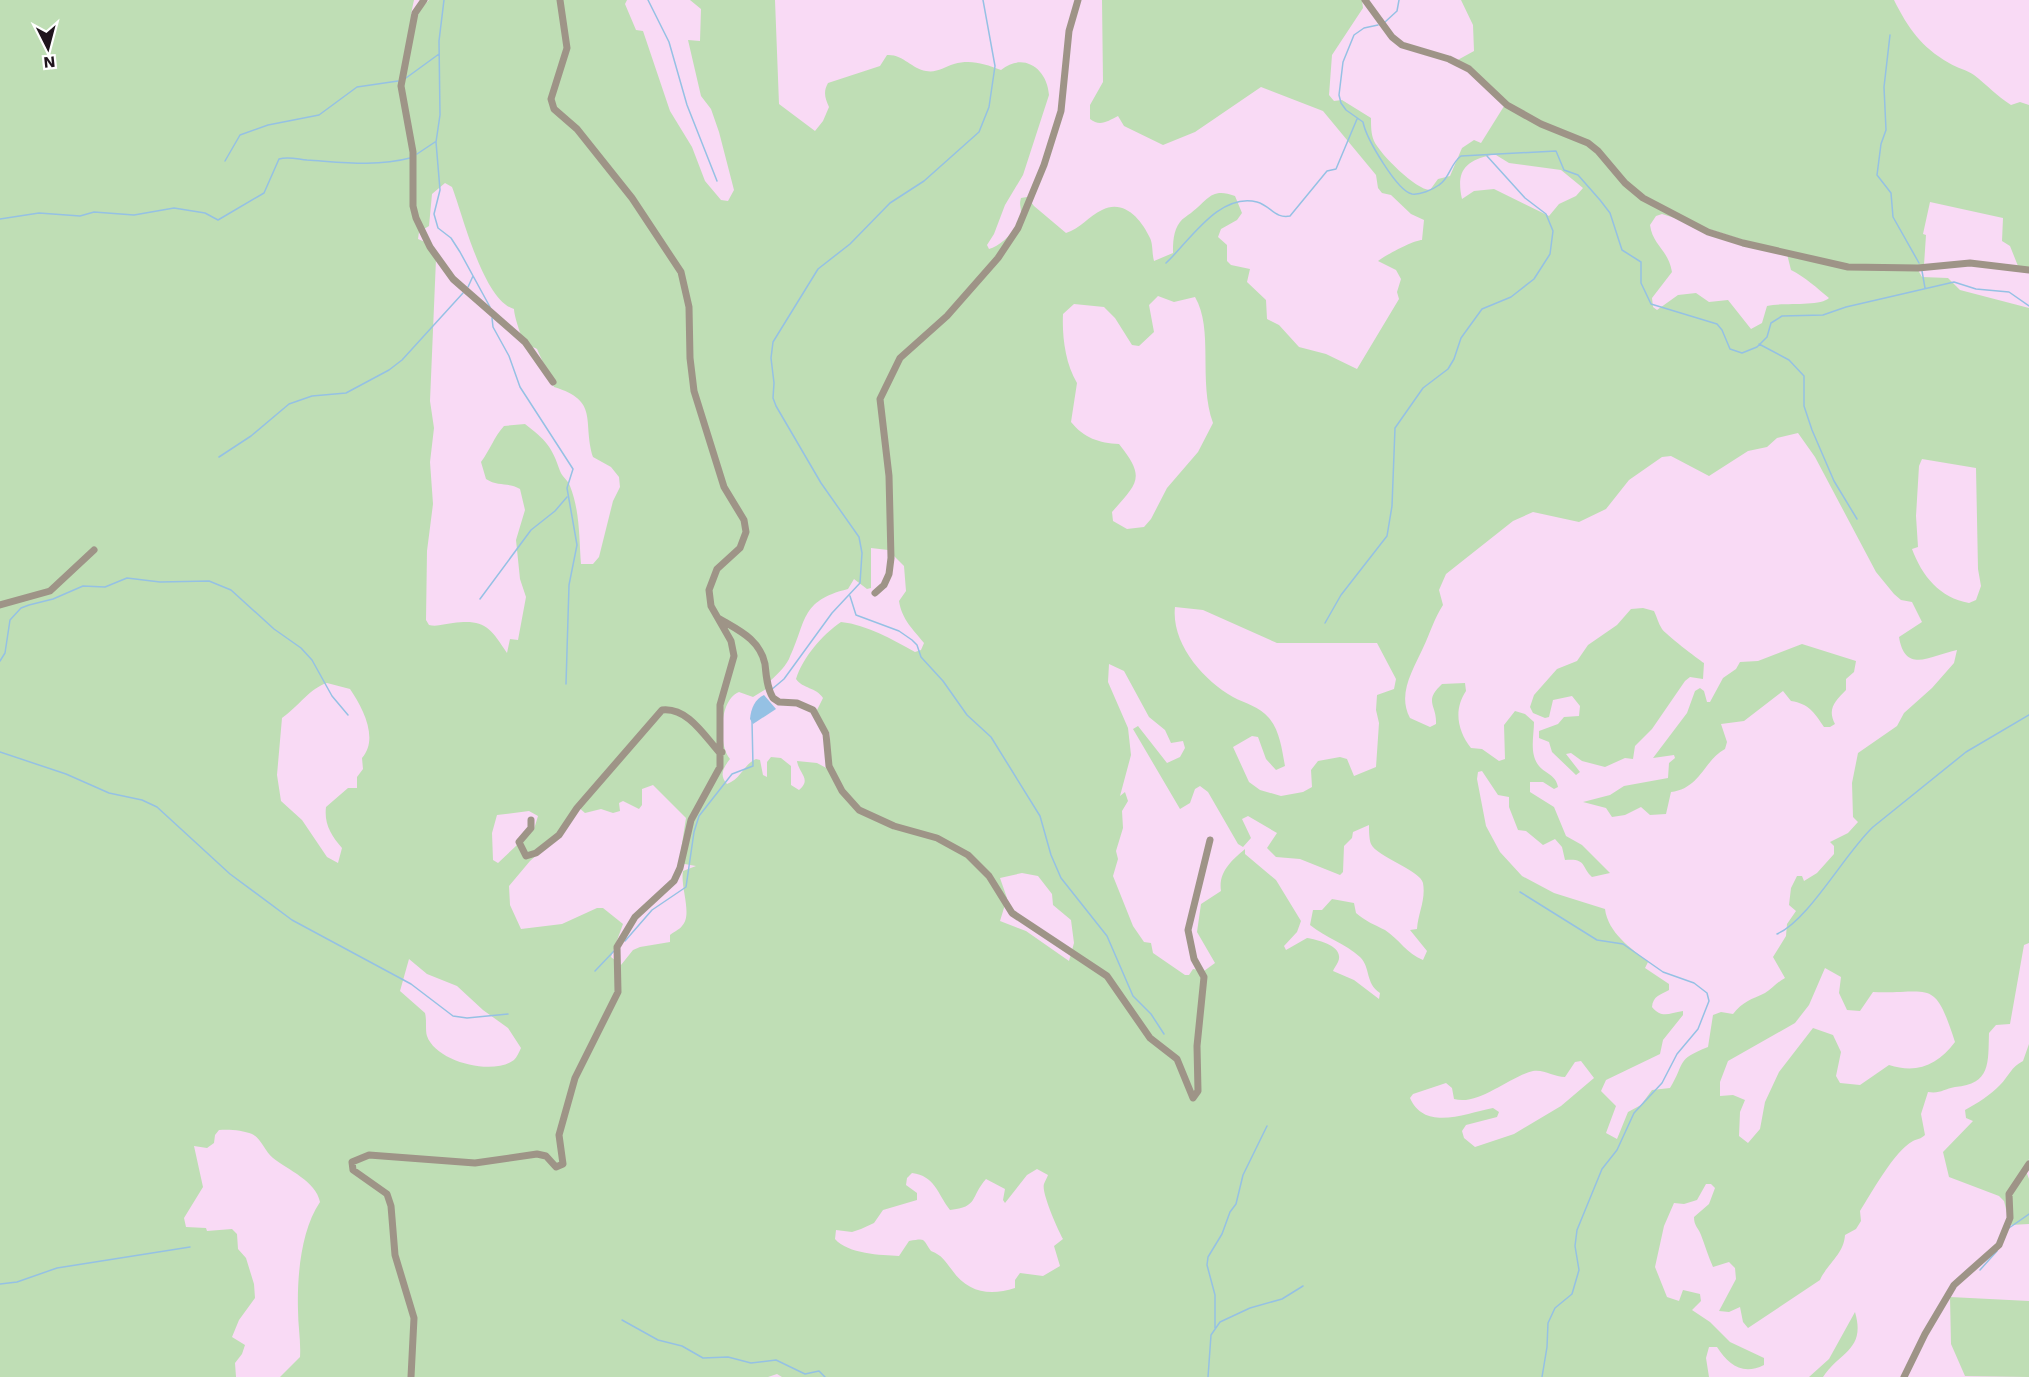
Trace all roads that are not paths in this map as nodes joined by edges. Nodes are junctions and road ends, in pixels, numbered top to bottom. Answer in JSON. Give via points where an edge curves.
{"nodes":[{"id":1,"x":424,"y":0,"type":"edge"},
{"id":2,"x":560,"y":0,"type":"edge"},
{"id":3,"x":1078,"y":0,"type":"edge"},
{"id":4,"x":1365,"y":0,"type":"edge"},
{"id":5,"x":2029,"y":270,"type":"edge"},
{"id":6,"x":553,"y":382,"type":"dead end"},
{"id":7,"x":94,"y":550,"type":"dead end"},
{"id":8,"x":874,"y":593,"type":"dead end"},
{"id":9,"x":0,"y":605,"type":"edge"},
{"id":10,"x":718,"y":618,"type":"junction"},
{"id":11,"x":722,"y":752,"type":"junction"},
{"id":12,"x":531,"y":820,"type":"dead end"},
{"id":13,"x":1210,"y":840,"type":"dead end"},
{"id":14,"x":2029,"y":1164,"type":"edge"},
{"id":15,"x":411,"y":1377,"type":"edge"},
{"id":16,"x":1904,"y":1377,"type":"edge"}],
"edges":[{"from":1,"to":6,"type":"street","via":[[415,13],[401,86],[413,152],[416,218],[430,247],[453,279],[525,342]]},
{"from":2,"to":10,"type":"street","via":[[567,42],[552,107],[577,129],[632,198],[684,280],[694,391],[724,487],[746,526],[744,542],[717,569],[709,586],[710,602]]},
{"from":3,"to":8,"type":"street","via":[[1069,31],[1061,111],[1018,228],[998,258],[947,316],[900,358],[880,399],[889,476],[891,558],[886,579]]},
{"from":4,"to":5,"type":"street","via":[[1402,45],[1469,69],[1507,105],[1599,151],[1643,198],[1708,232],[1848,267],[1918,268],[1970,262]]},
{"from":7,"to":9,"type":"street","via":[[50,591]]},
{"from":10,"to":11,"type":"street","via":[[731,641],[734,656],[720,705]]},
{"from":10,"to":13,"type":"street","via":[[758,646],[772,698],[806,705],[816,714],[826,734],[829,766],[849,800],[873,818],[937,838],[975,860],[1012,913],[1107,976],[1150,1038],[1177,1059],[1193,1098],[1198,1091],[1197,1046],[1204,977],[1194,959],[1188,930]]},
{"from":11,"to":12,"type":"street","via":[[683,714],[674,709],[662,710],[577,808],[560,835],[526,856],[519,842],[531,828]]},
{"from":11,"to":15,"type":"street","via":[[714,782],[691,820],[674,881],[635,917],[617,947],[618,992],[575,1078],[559,1135],[562,1164],[556,1167],[546,1156],[537,1154],[475,1163],[369,1155],[352,1162],[353,1170],[387,1194],[391,1206],[395,1255],[414,1318]]},
{"from":14,"to":16,"type":"street","via":[[2009,1194],[2010,1218],[1999,1245],[1950,1291]]}]}
